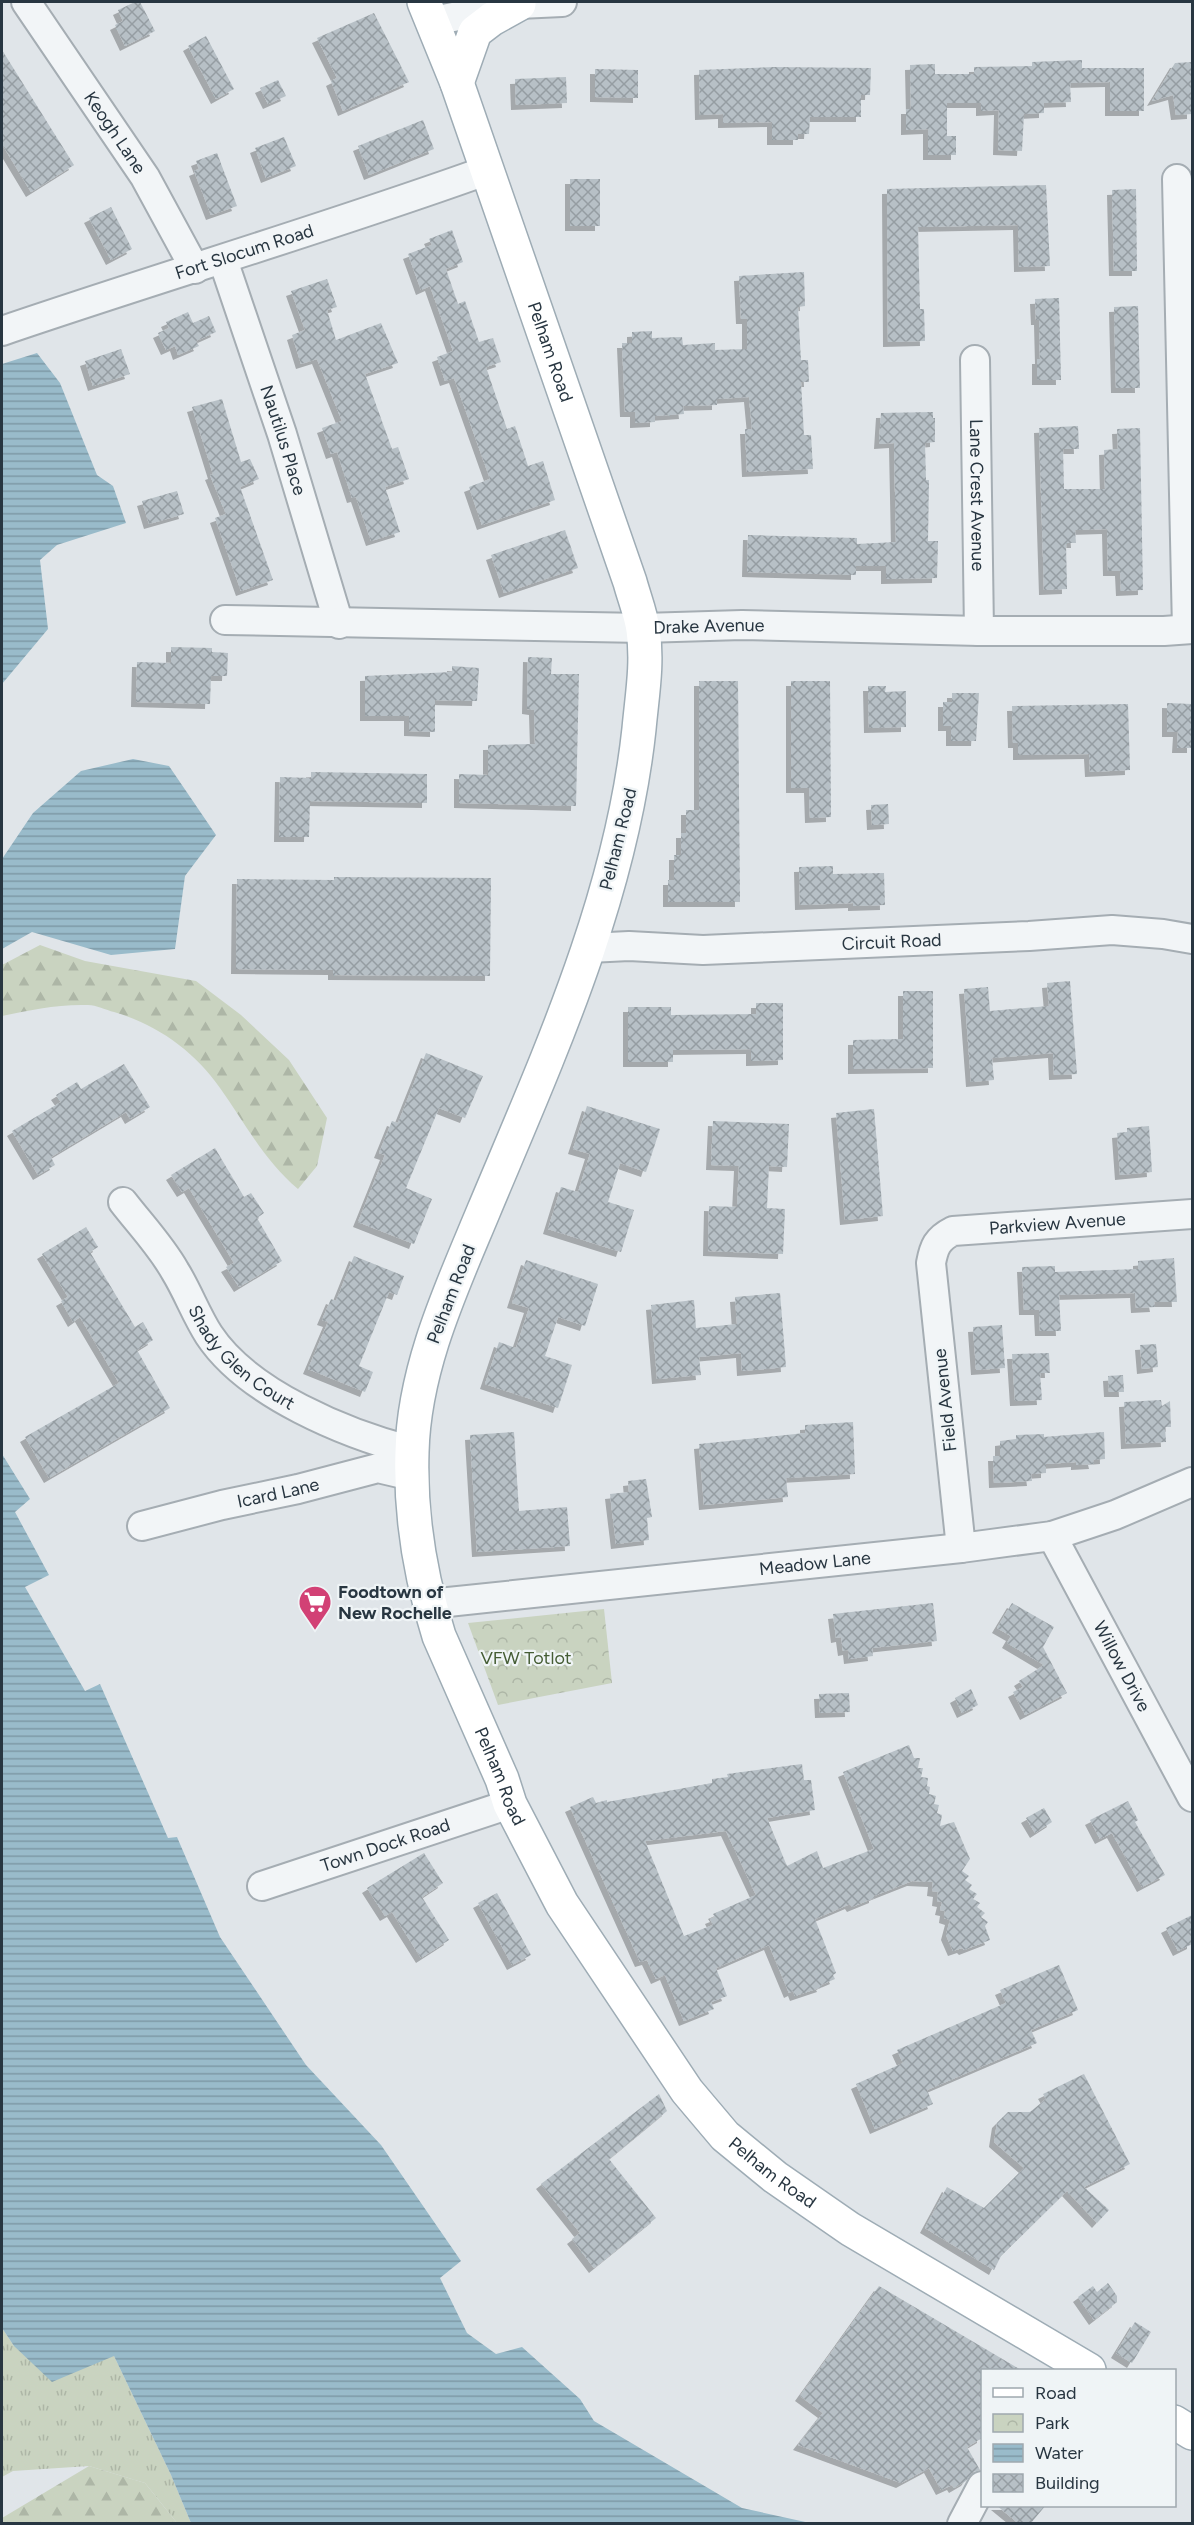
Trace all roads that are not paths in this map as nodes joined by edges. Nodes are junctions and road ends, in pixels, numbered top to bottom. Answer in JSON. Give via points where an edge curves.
{"nodes":[{"id":1,"x":26,"y":2,"type":"edge"},
{"id":2,"x":562,"y":2,"type":"edge"},
{"id":3,"x":514,"y":3,"type":"edge"},
{"id":4,"x":429,"y":11,"type":"edge"},
{"id":5,"x":457,"y":83,"type":"junction"},
{"id":6,"x":488,"y":170,"type":"junction"},
{"id":7,"x":1177,"y":179,"type":"dead end"},
{"id":8,"x":223,"y":260,"type":"junction"},
{"id":9,"x":195,"y":269,"type":"junction"},
{"id":10,"x":2,"y":331,"type":"edge"},
{"id":11,"x":975,"y":360,"type":"dead end"},
{"id":12,"x":225,"y":620,"type":"dead end"},
{"id":13,"x":339,"y":624,"type":"junction"},
{"id":14,"x":643,"y":628,"type":"junction"},
{"id":15,"x":1190,"y":629,"type":"edge"},
{"id":16,"x":980,"y":631,"type":"junction"},
{"id":17,"x":1192,"y":939,"type":"edge"},
{"id":18,"x":589,"y":948,"type":"junction"},
{"id":19,"x":123,"y":1202,"type":"dead end"},
{"id":20,"x":1192,"y":1214,"type":"edge"},
{"id":21,"x":933,"y":1252,"type":"joint"},
{"id":22,"x":412,"y":1463,"type":"junction"},
{"id":23,"x":1188,"y":1480,"type":"edge"},
{"id":24,"x":142,"y":1526,"type":"dead end"},
{"id":25,"x":1053,"y":1536,"type":"junction"},
{"id":26,"x":961,"y":1548,"type":"junction"},
{"id":27,"x":429,"y":1604,"type":"junction"},
{"id":28,"x":1186,"y":1776,"type":"edge"},
{"id":29,"x":1192,"y":1797,"type":"edge"},
{"id":30,"x":510,"y":1804,"type":"junction"},
{"id":31,"x":262,"y":1886,"type":"dead end"},
{"id":32,"x":1067,"y":2365,"type":"edge"},
{"id":33,"x":981,"y":2488,"type":"edge"},
{"id":34,"x":962,"y":2523,"type":"edge"}],
"edges":[{"from":1,"to":9,"type":"street","name":"Keogh Lane","via":[[145,177]]},
{"from":2,"to":3,"type":"street"},
{"from":3,"to":4,"type":"street"},
{"from":3,"to":5,"type":"main road","via":[[476,32]]},
{"from":4,"to":5,"type":"main road","name":"Pelham Road"},
{"from":5,"to":6,"type":"main road","name":"Pelham Road"},
{"from":6,"to":8,"type":"street","name":"Fort Slocum Road"},
{"from":6,"to":14,"type":"main road","name":"Pelham Road"},
{"from":7,"to":15,"type":"street"},
{"from":8,"to":9,"type":"street","name":"Fort Slocum Road"},
{"from":8,"to":13,"type":"street","name":"Nautilus Place","via":[[282,434]]},
{"from":9,"to":10,"type":"street","name":"Fort Slocum Road","via":[[157,278]]},
{"from":11,"to":16,"type":"street","name":"Lane Crest Avenue"},
{"from":12,"to":13,"type":"street","name":"Drake Avenue"},
{"from":13,"to":14,"type":"street","name":"Drake Avenue"},
{"from":14,"to":16,"type":"street","name":"Drake Avenue"},
{"from":14,"to":18,"type":"main road","name":"Pelham Road","via":[[645,665],[633,775],[620,841]]},
{"from":15,"to":16,"type":"street","name":"Drake Avenue"},
{"from":17,"to":18,"type":"street","name":"Circuit Road","via":[[1112,930],[703,950]]},
{"from":18,"to":22,"type":"main road","name":"Pelham Road","via":[[429,1351]]},
{"from":19,"to":22,"type":"street","name":"Shady Glen Court","via":[[175,1269],[210,1336],[235,1365],[309,1413]]},
{"from":20,"to":21,"type":"street","name":"Parkview Avenue","via":[[953,1232],[942,1237]]},
{"from":21,"to":26,"type":"street","name":"Field Avenue","via":[[931,1263]]},
{"from":22,"to":24,"type":"street","name":"Icard Lane","via":[[222,1504]]},
{"from":22,"to":27,"type":"main road","name":"Pelham Road","via":[[416,1546]]},
{"from":23,"to":25,"type":"street","name":"Meadow Lane","via":[[1115,1515]]},
{"from":25,"to":26,"type":"street","name":"Meadow Lane"},
{"from":25,"to":28,"type":"street","name":"Willow Drive"},
{"from":26,"to":27,"type":"street","name":"Meadow Lane"},
{"from":27,"to":30,"type":"main road","name":"Pelham Road"},
{"from":28,"to":29,"type":"street","name":"Willow Drive"},
{"from":30,"to":31,"type":"street","name":"Town Dock Road"},
{"from":30,"to":32,"type":"main road","name":"Pelham Road","via":[[562,1904],[687,2091],[725,2136],[775,2177],[850,2229]]},
{"from":33,"to":34,"type":"street"}]}
